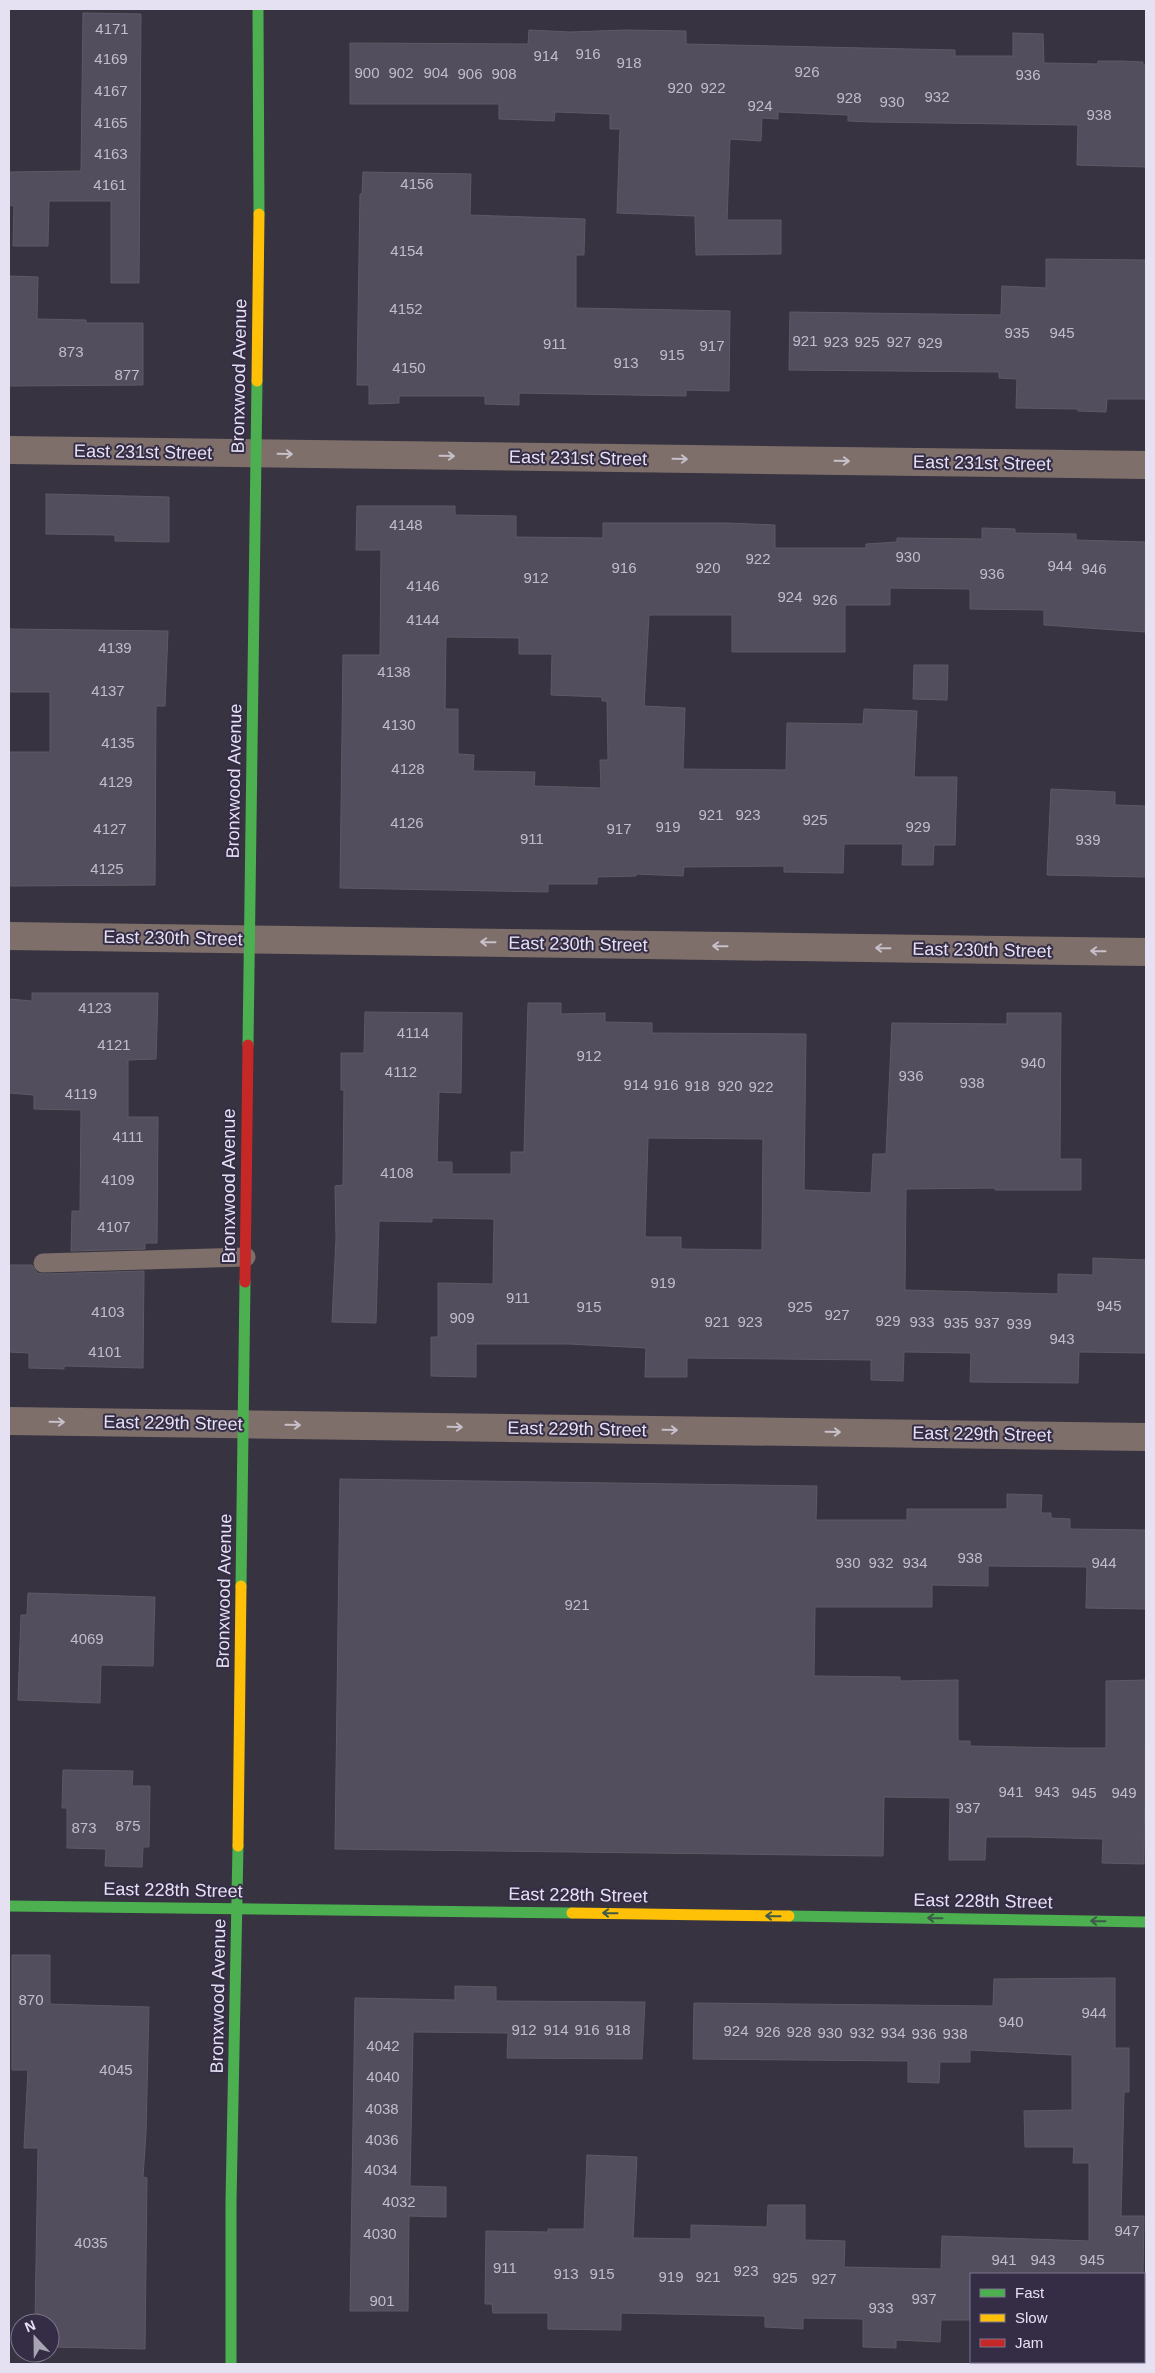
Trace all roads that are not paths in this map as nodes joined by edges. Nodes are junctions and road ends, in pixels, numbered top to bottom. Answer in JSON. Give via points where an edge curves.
{"nodes":[{"id":1,"x":258,"y":9,"type":"edge"},
{"id":2,"x":9,"y":450,"type":"edge"},
{"id":3,"x":256,"y":453,"type":"junction"},
{"id":4,"x":1146,"y":465,"type":"edge"},
{"id":5,"x":9,"y":936,"type":"edge"},
{"id":6,"x":249,"y":939,"type":"junction"},
{"id":7,"x":1146,"y":952,"type":"edge"},
{"id":8,"x":246,"y":1257,"type":"junction"},
{"id":9,"x":43,"y":1263,"type":"dead end"},
{"id":10,"x":9,"y":1421,"type":"edge"},
{"id":11,"x":244,"y":1424,"type":"junction"},
{"id":12,"x":1146,"y":1437,"type":"edge"},
{"id":13,"x":9,"y":1906,"type":"edge"},
{"id":14,"x":237,"y":1909,"type":"junction"},
{"id":15,"x":1146,"y":1922,"type":"edge"},
{"id":16,"x":231,"y":2364,"type":"edge"}],
"edges":[{"from":1,"to":3,"type":"street","name":"Bronxwood Avenue","via":[[260,143]]},
{"from":2,"to":3,"type":"street","name":"East 231st Street"},
{"from":3,"to":4,"type":"street","name":"East 231st Street","one_way":true},
{"from":3,"to":6,"type":"street","name":"Bronxwood Avenue"},
{"from":5,"to":6,"type":"street","name":"East 230th Street"},
{"from":7,"to":6,"type":"street","name":"East 230th Street","one_way":true},
{"from":6,"to":8,"type":"street","name":"Bronxwood Avenue"},
{"from":8,"to":9,"type":"lane"},
{"from":8,"to":11,"type":"street","name":"Bronxwood Avenue"},
{"from":10,"to":11,"type":"street","name":"East 229th Street","one_way":true},
{"from":11,"to":12,"type":"street","name":"East 229th Street","one_way":true},
{"from":11,"to":14,"type":"street","name":"Bronxwood Avenue"},
{"from":13,"to":14,"type":"street","name":"East 228th Street"},
{"from":15,"to":14,"type":"street","name":"East 228th Street","one_way":true},
{"from":14,"to":16,"type":"street","name":"Bronxwood Avenue"}]}
